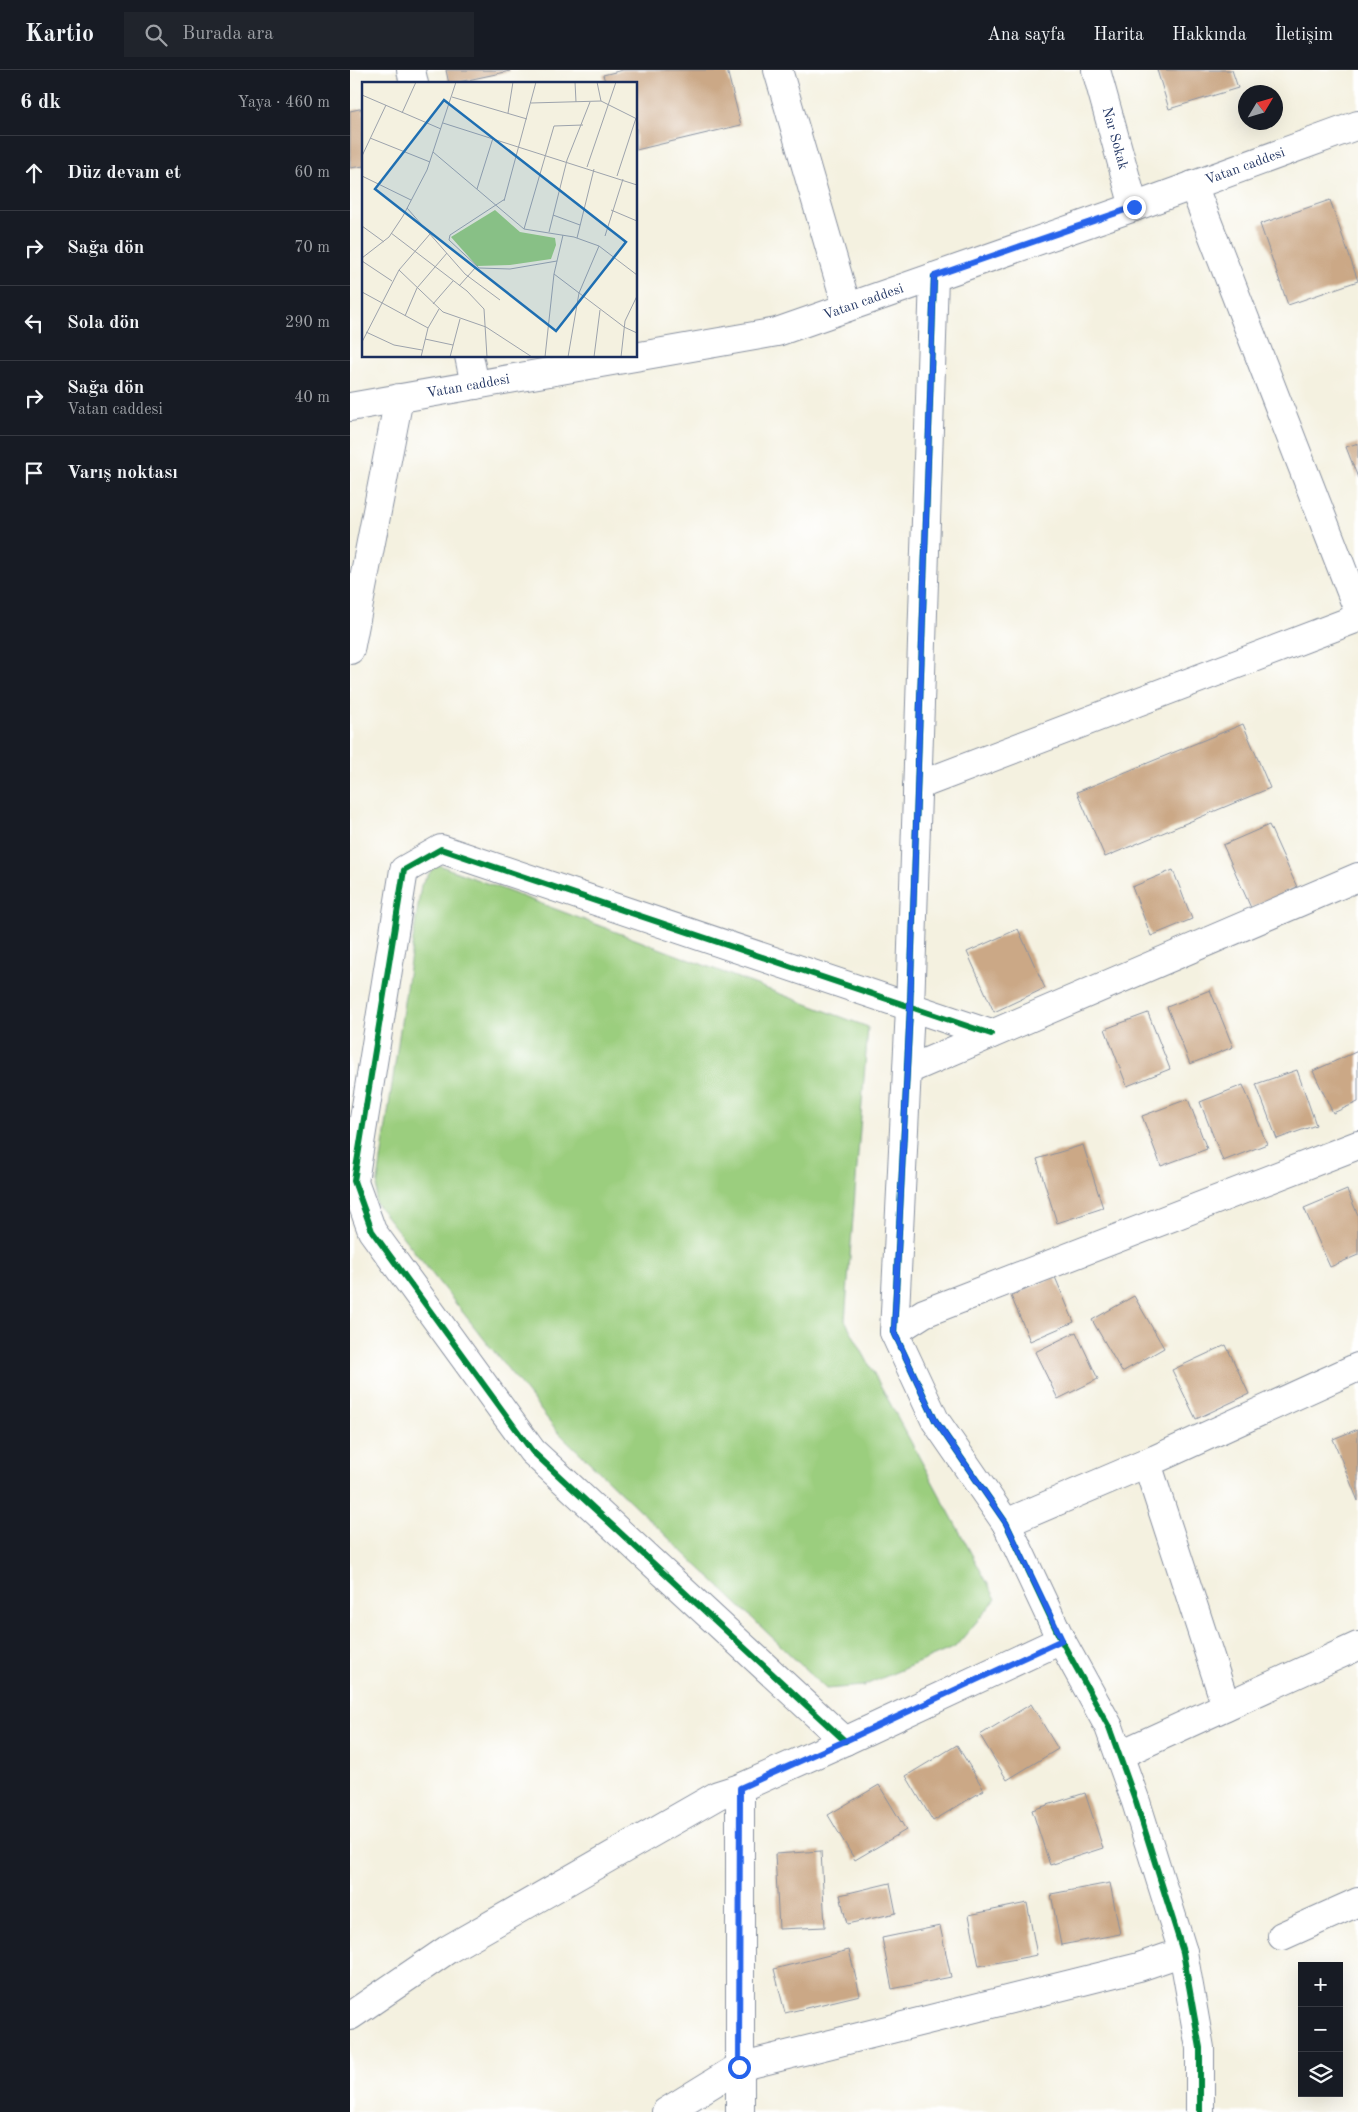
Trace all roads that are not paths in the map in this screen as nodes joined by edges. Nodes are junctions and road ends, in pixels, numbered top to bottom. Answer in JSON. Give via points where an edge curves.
{"nodes":[{"id":1,"x":778,"y":70,"type":"edge"},
{"id":2,"x":1096,"y":70,"type":"edge"},
{"id":3,"x":1358,"y":125,"type":"edge"},
{"id":4,"x":1193,"y":185,"type":"junction"},
{"id":5,"x":1134,"y":207,"type":"junction"},
{"id":6,"x":934,"y":276,"type":"junction"},
{"id":7,"x":847,"y":307,"type":"junction"},
{"id":8,"x":638,"y":356,"type":"edge"},
{"id":9,"x":469,"y":358,"type":"edge"},
{"id":10,"x":628,"y":358,"type":"edge"},
{"id":11,"x":475,"y":385,"type":"junction"},
{"id":12,"x":399,"y":398,"type":"junction"},
{"id":13,"x":350,"y":407,"type":"edge"},
{"id":14,"x":1358,"y":610,"type":"edge"},
{"id":15,"x":1358,"y":618,"type":"edge"},
{"id":16,"x":350,"y":650,"type":"edge"},
{"id":17,"x":917,"y":786,"type":"junction"},
{"id":18,"x":1358,"y":877,"type":"edge"},
{"id":19,"x":910,"y":1008,"type":"junction"},
{"id":20,"x":992,"y":1034,"type":"junction"},
{"id":21,"x":908,"y":1070,"type":"junction"},
{"id":22,"x":1358,"y":1144,"type":"edge"},
{"id":23,"x":356,"y":1205,"type":"edge"},
{"id":24,"x":894,"y":1332,"type":"junction"},
{"id":25,"x":1358,"y":1367,"type":"edge"},
{"id":26,"x":1147,"y":1463,"type":"junction"},
{"id":27,"x":1006,"y":1523,"type":"junction"},
{"id":28,"x":1062,"y":1640,"type":"junction"},
{"id":29,"x":1358,"y":1646,"type":"edge"},
{"id":30,"x":1226,"y":1706,"type":"junction"},
{"id":31,"x":845,"y":1741,"type":"junction"},
{"id":32,"x":1119,"y":1755,"type":"junction"},
{"id":33,"x":740,"y":1788,"type":"junction"},
{"id":34,"x":1358,"y":1902,"type":"edge"},
{"id":35,"x":1282,"y":1936,"type":"dead end"},
{"id":36,"x":1183,"y":1952,"type":"junction"},
{"id":37,"x":350,"y":2016,"type":"edge"},
{"id":38,"x":739,"y":2067,"type":"junction"},
{"id":39,"x":666,"y":2112,"type":"edge"},
{"id":40,"x":740,"y":2112,"type":"edge"},
{"id":41,"x":1200,"y":2112,"type":"edge"}],
"edges":[{"from":1,"to":7,"type":"street"},
{"from":2,"to":5,"type":"street","name":"Nar Sokak"},
{"from":3,"to":4,"type":"street","name":"Vatan caddesi"},
{"from":4,"to":5,"type":"street","name":"Vatan caddesi"},
{"from":4,"to":14,"type":"street"},
{"from":5,"to":6,"type":"street","name":"Vatan caddesi"},
{"from":6,"to":7,"type":"street","name":"Vatan caddesi"},
{"from":6,"to":17,"type":"street"},
{"from":7,"to":8,"type":"street","name":"Vatan caddesi","via":[[776,332]]},
{"from":9,"to":11,"type":"street"},
{"from":10,"to":11,"type":"street","name":"Vatan caddesi"},
{"from":11,"to":12,"type":"street","name":"Vatan caddesi"},
{"from":12,"to":13,"type":"street","name":"Vatan caddesi"},
{"from":12,"to":16,"type":"street"},
{"from":15,"to":17,"type":"street"},
{"from":17,"to":19,"type":"street"},
{"from":18,"to":20,"type":"street"},
{"from":19,"to":20,"type":"street"},
{"from":19,"to":21,"type":"street"},
{"from":19,"to":23,"type":"street","via":[[441,849],[404,870],[354,1182]]},
{"from":20,"to":21,"type":"street"},
{"from":21,"to":24,"type":"street"},
{"from":22,"to":24,"type":"street","via":[[924,1313]]},
{"from":23,"to":31,"type":"street","via":[[532,1451]]},
{"from":24,"to":27,"type":"street","via":[[935,1420]]},
{"from":25,"to":26,"type":"street"},
{"from":26,"to":27,"type":"street"},
{"from":26,"to":30,"type":"street"},
{"from":27,"to":28,"type":"street"},
{"from":28,"to":31,"type":"street"},
{"from":28,"to":32,"type":"street","via":[[1109,1727]]},
{"from":29,"to":30,"type":"street"},
{"from":30,"to":32,"type":"street"},
{"from":31,"to":33,"type":"street"},
{"from":32,"to":36,"type":"street"},
{"from":33,"to":37,"type":"street","via":[[718,1795],[447,1950]]},
{"from":33,"to":38,"type":"street"},
{"from":34,"to":35,"type":"street"},
{"from":36,"to":38,"type":"street","via":[[1139,1968]]},
{"from":36,"to":41,"type":"street","via":[[1200,2048]]},
{"from":38,"to":39,"type":"street"},
{"from":38,"to":40,"type":"street"}]}
